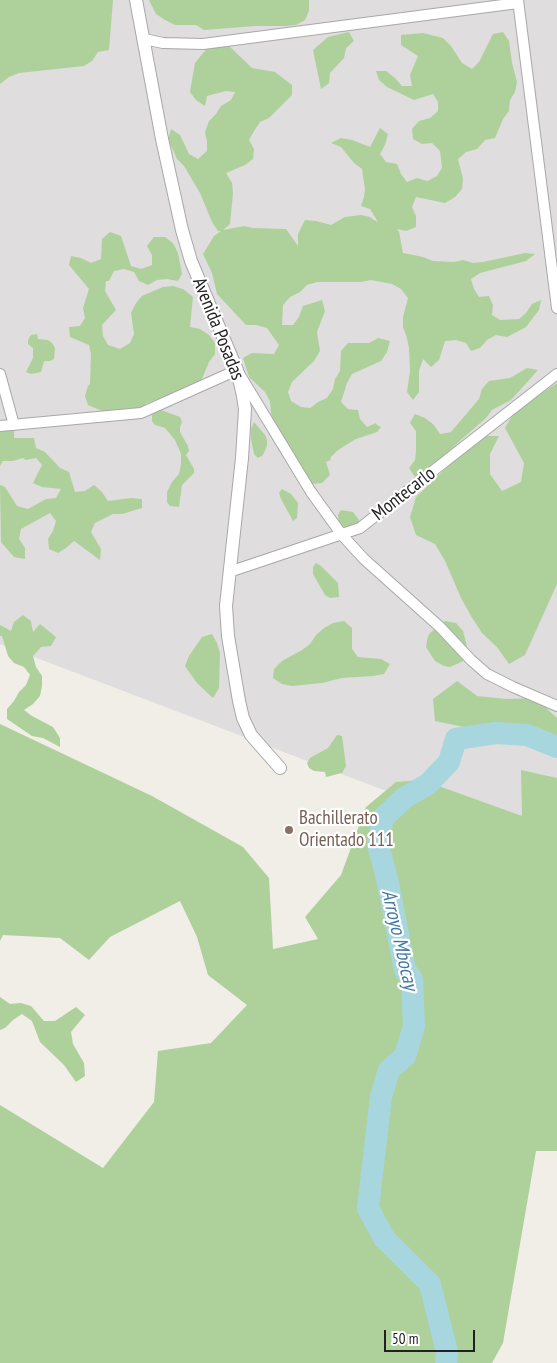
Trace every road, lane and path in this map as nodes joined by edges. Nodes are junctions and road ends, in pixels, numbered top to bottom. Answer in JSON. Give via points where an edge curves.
{"nodes":[{"id":1,"x":136,"y":0,"type":"edge"},
{"id":2,"x":518,"y":1,"type":"edge"},
{"id":3,"x":144,"y":39,"type":"junction"},
{"id":4,"x":557,"y":308,"type":"edge"},
{"id":5,"x":237,"y":370,"type":"junction"},
{"id":6,"x":0,"y":374,"type":"edge"},
{"id":7,"x":557,"y":374,"type":"edge"},
{"id":8,"x":14,"y":425,"type":"junction"},
{"id":9,"x":0,"y":426,"type":"edge"},
{"id":10,"x":342,"y":535,"type":"junction"},
{"id":11,"x":229,"y":572,"type":"junction"},
{"id":12,"x":557,"y":706,"type":"edge"},
{"id":13,"x":280,"y":768,"type":"dead end"}],
"edges":[{"from":1,"to":3,"type":"street","name":"Avenida Posadas"},
{"from":2,"to":3,"type":"street","via":[[202,44]]},
{"from":2,"to":4,"type":"street"},
{"from":3,"to":5,"type":"street","name":"Avenida Posadas","via":[[162,139],[189,254]]},
{"from":5,"to":8,"type":"street","via":[[141,413]]},
{"from":5,"to":10,"type":"street","via":[[311,492]]},
{"from":5,"to":11,"type":"street","name":"Avenida Posadas","via":[[245,409]]},
{"from":6,"to":8,"type":"street"},
{"from":7,"to":10,"type":"street","name":"Montecarlo","via":[[360,528]]},
{"from":8,"to":9,"type":"street"},
{"from":10,"to":11,"type":"street","name":"Montecarlo"},
{"from":10,"to":12,"type":"street","via":[[487,674]]},
{"from":11,"to":13,"type":"street","name":"Avenida Posadas","via":[[228,636],[241,710],[251,735]]}]}
